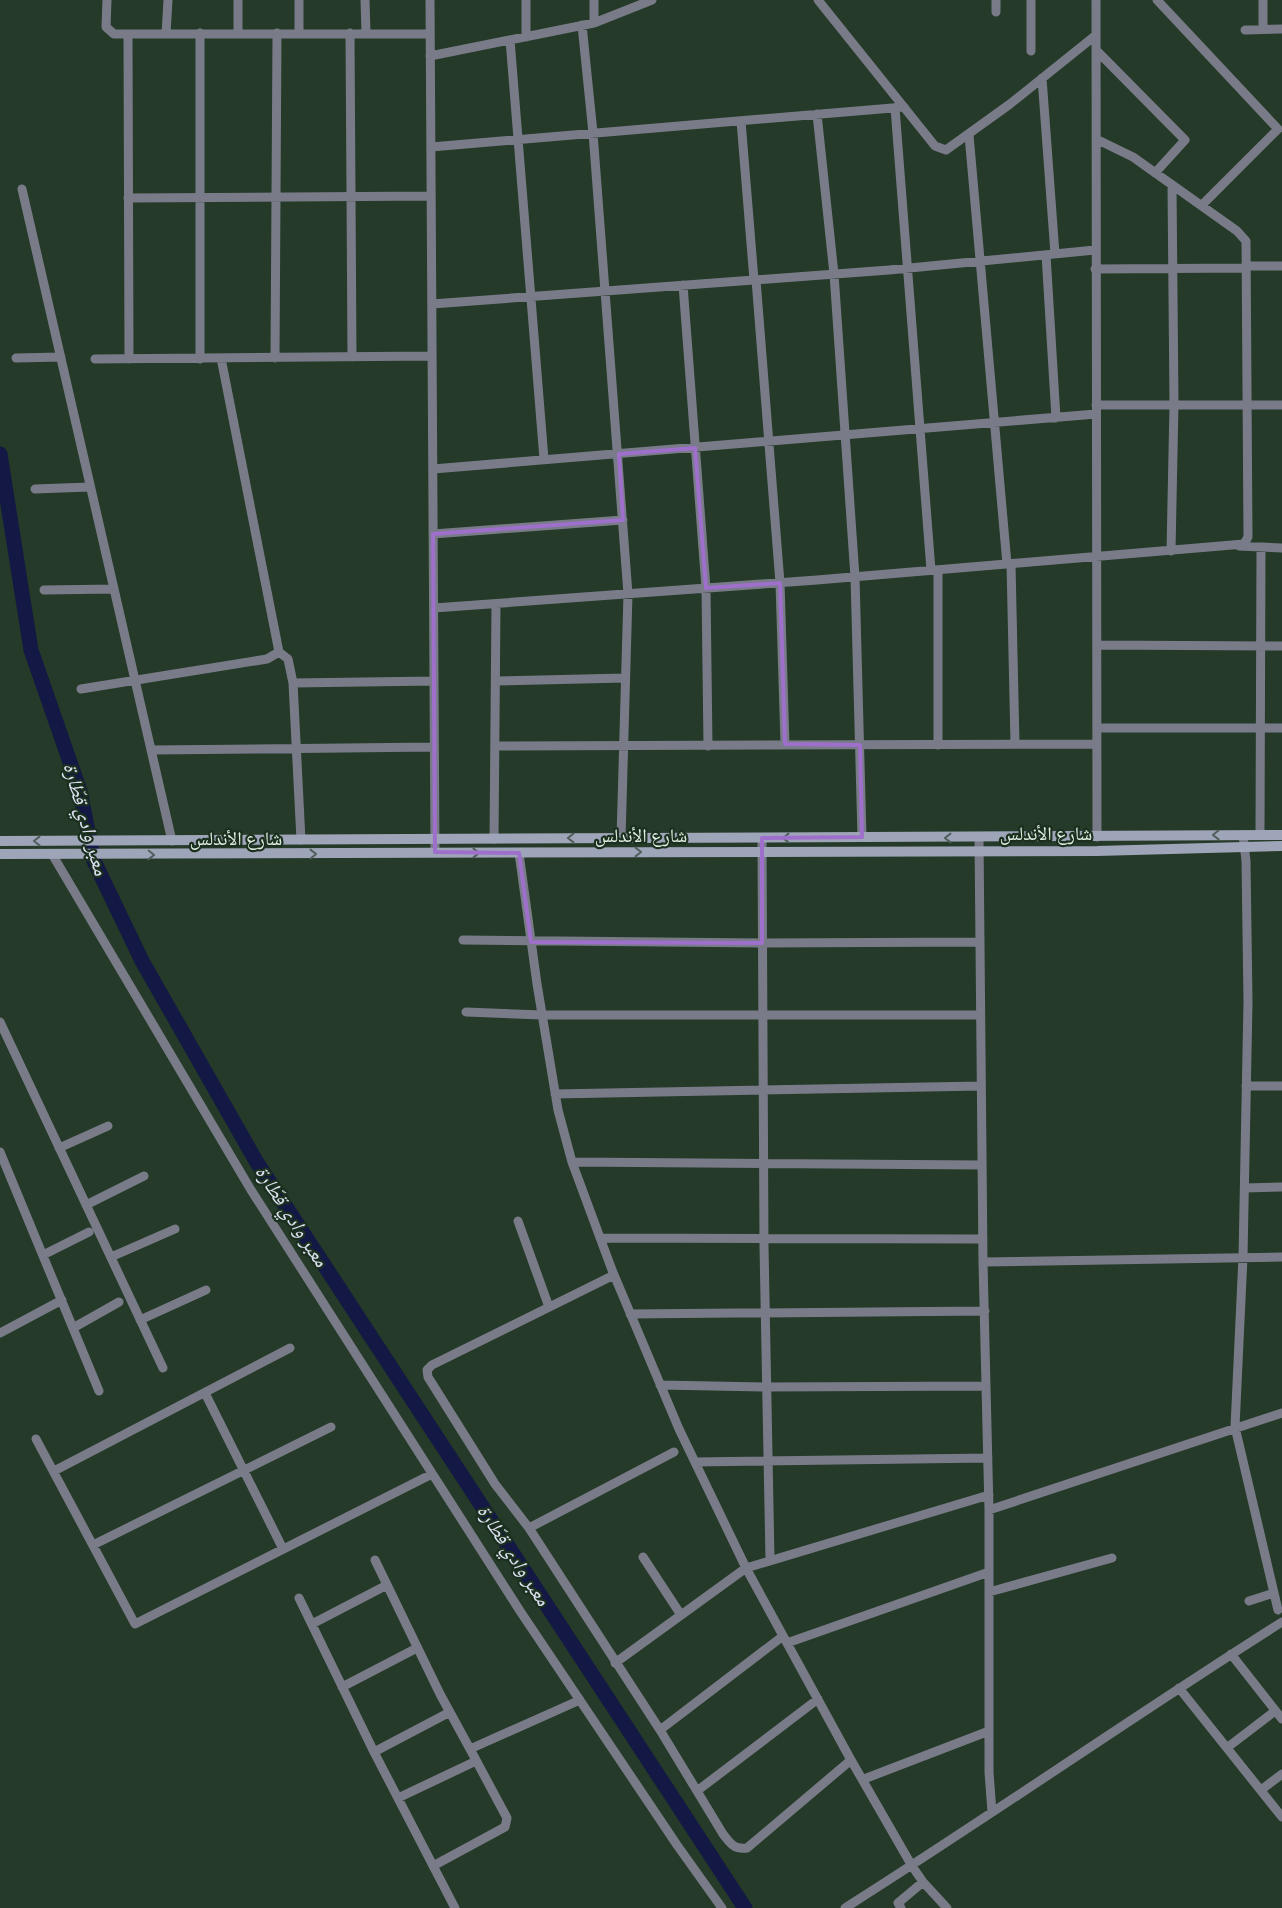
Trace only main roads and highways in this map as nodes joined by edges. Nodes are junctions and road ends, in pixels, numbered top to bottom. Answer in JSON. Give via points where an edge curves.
{"nodes":[{"id":1,"x":1282,"y":835,"type":"edge"},
{"id":2,"x":0,"y":841,"type":"edge"},
{"id":3,"x":1282,"y":846,"type":"edge"},
{"id":4,"x":0,"y":854,"type":"edge"}],
"edges":[{"from":1,"to":2,"type":"main road","name":"شارع الأندلس","one_way":true},
{"from":4,"to":3,"type":"main road","name":"شارع الأندلس","one_way":true,"via":[[979,851]]}]}
